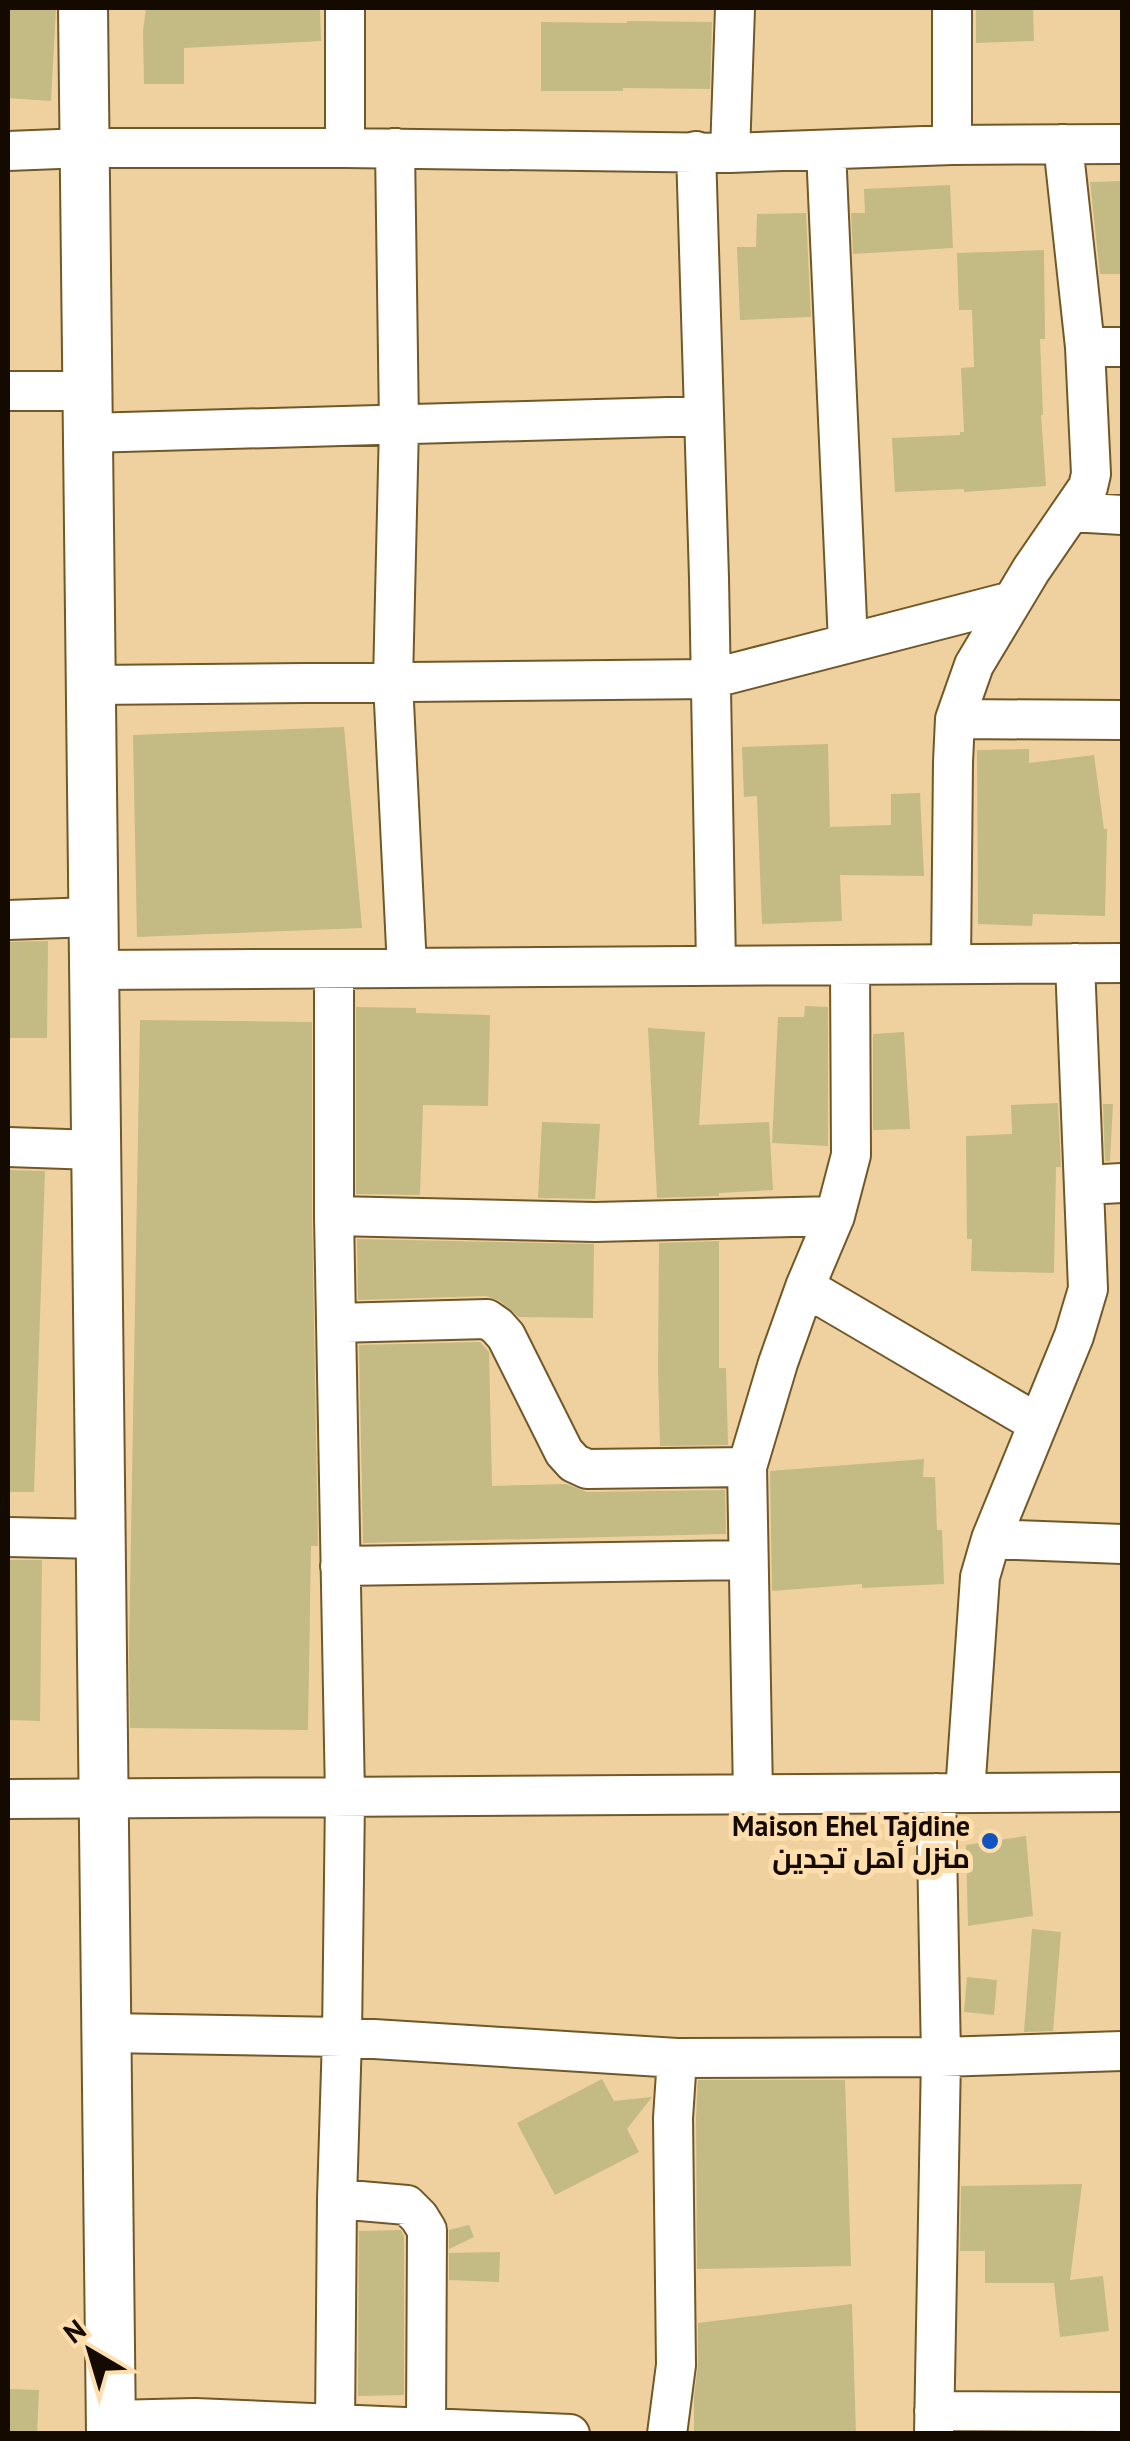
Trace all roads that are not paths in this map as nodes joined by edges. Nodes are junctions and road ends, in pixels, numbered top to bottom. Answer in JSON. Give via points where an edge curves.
{"nodes":[{"id":1,"x":83,"y":8,"type":"edge"},
{"id":2,"x":345,"y":8,"type":"edge"},
{"id":3,"x":734,"y":8,"type":"edge"},
{"id":4,"x":952,"y":8,"type":"edge"},
{"id":5,"x":1063,"y":144,"type":"junction"},
{"id":6,"x":1122,"y":144,"type":"edge"},
{"id":7,"x":952,"y":146,"type":"junction"},
{"id":8,"x":84,"y":148,"type":"junction"},
{"id":9,"x":345,"y":148,"type":"junction"},
{"id":10,"x":395,"y":148,"type":"junction"},
{"id":11,"x":826,"y":150,"type":"junction"},
{"id":12,"x":8,"y":151,"type":"edge"},
{"id":13,"x":713,"y":152,"type":"junction"},
{"id":14,"x":1084,"y":346,"type":"junction"},
{"id":15,"x":1122,"y":347,"type":"edge"},
{"id":16,"x":8,"y":391,"type":"edge"},
{"id":17,"x":87,"y":412,"type":"junction"},
{"id":18,"x":704,"y":416,"type":"junction"},
{"id":19,"x":400,"y":425,"type":"junction"},
{"id":20,"x":1071,"y":512,"type":"junction"},
{"id":21,"x":1122,"y":515,"type":"edge"},
{"id":22,"x":1012,"y":601,"type":"junction"},
{"id":23,"x":848,"y":643,"type":"junction"},
{"id":24,"x":710,"y":679,"type":"junction"},
{"id":25,"x":393,"y":682,"type":"junction"},
{"id":26,"x":90,"y":685,"type":"junction"},
{"id":27,"x":956,"y":720,"type":"junction"},
{"id":28,"x":1122,"y":720,"type":"edge"},
{"id":29,"x":92,"y":917,"type":"junction"},
{"id":30,"x":8,"y":920,"type":"edge"},
{"id":31,"x":1075,"y":963,"type":"junction"},
{"id":32,"x":1122,"y":963,"type":"edge"},
{"id":33,"x":951,"y":964,"type":"junction"},
{"id":34,"x":850,"y":965,"type":"junction"},
{"id":35,"x":716,"y":966,"type":"junction"},
{"id":36,"x":334,"y":968,"type":"junction"},
{"id":37,"x":407,"y":968,"type":"junction"},
{"id":38,"x":93,"y":970,"type":"junction"},
{"id":39,"x":8,"y":1147,"type":"edge"},
{"id":40,"x":95,"y":1150,"type":"junction"},
{"id":41,"x":1122,"y":1183,"type":"edge"},
{"id":42,"x":1084,"y":1186,"type":"junction"},
{"id":43,"x":334,"y":1216,"type":"junction"},
{"id":44,"x":835,"y":1216,"type":"junction"},
{"id":45,"x":805,"y":1287,"type":"junction"},
{"id":46,"x":1105,"y":1288,"type":"edge"},
{"id":47,"x":336,"y":1323,"type":"junction"},
{"id":48,"x":1036,"y":1423,"type":"junction"},
{"id":49,"x":746,"y":1467,"type":"junction"},
{"id":50,"x":8,"y":1537,"type":"edge"},
{"id":51,"x":99,"y":1539,"type":"junction"},
{"id":52,"x":991,"y":1539,"type":"junction"},
{"id":53,"x":1122,"y":1544,"type":"edge"},
{"id":54,"x":748,"y":1560,"type":"junction"},
{"id":55,"x":340,"y":1566,"type":"junction"},
{"id":56,"x":1122,"y":1792,"type":"edge"},
{"id":57,"x":950,"y":1793,"type":"junction"},
{"id":58,"x":754,"y":1794,"type":"junction"},
{"id":59,"x":346,"y":1797,"type":"junction"},
{"id":60,"x":105,"y":1798,"type":"junction"},
{"id":61,"x":8,"y":1799,"type":"edge"},
{"id":62,"x":105,"y":2032,"type":"junction"},
{"id":63,"x":342,"y":2037,"type":"junction"},
{"id":64,"x":1122,"y":2052,"type":"edge"},
{"id":65,"x":677,"y":2058,"type":"junction"},
{"id":66,"x":940,"y":2058,"type":"junction"},
{"id":67,"x":337,"y":2200,"type":"junction"},
{"id":68,"x":1122,"y":2412,"type":"edge"},
{"id":69,"x":934,"y":2422,"type":"edge"},
{"id":70,"x":335,"y":2425,"type":"junction"},
{"id":71,"x":111,"y":2427,"type":"edge"},
{"id":72,"x":426,"y":2428,"type":"junction"},
{"id":73,"x":570,"y":2434,"type":"edge"},
{"id":74,"x":667,"y":2434,"type":"edge"}],
"edges":[{"from":1,"to":8,"type":"street"},
{"from":2,"to":9,"type":"street"},
{"from":3,"to":13,"type":"street"},
{"from":4,"to":7,"type":"street"},
{"from":5,"to":6,"type":"street"},
{"from":5,"to":7,"type":"street"},
{"from":5,"to":14,"type":"street"},
{"from":7,"to":11,"type":"street"},
{"from":8,"to":9,"type":"street"},
{"from":8,"to":12,"type":"street"},
{"from":8,"to":17,"type":"street"},
{"from":9,"to":10,"type":"street"},
{"from":10,"to":13,"type":"street"},
{"from":10,"to":19,"type":"street"},
{"from":11,"to":13,"type":"street"},
{"from":11,"to":23,"type":"street"},
{"from":13,"to":18,"type":"street"},
{"from":14,"to":15,"type":"street"},
{"from":14,"to":20,"type":"street","via":[[1092,474]]},
{"from":16,"to":17,"type":"street"},
{"from":17,"to":19,"type":"street"},
{"from":17,"to":26,"type":"street"},
{"from":18,"to":19,"type":"street"},
{"from":18,"to":24,"type":"street"},
{"from":19,"to":25,"type":"street"},
{"from":20,"to":21,"type":"street"},
{"from":20,"to":22,"type":"street"},
{"from":22,"to":23,"type":"street"},
{"from":22,"to":27,"type":"street","via":[[974,665]]},
{"from":23,"to":24,"type":"street"},
{"from":24,"to":25,"type":"street"},
{"from":24,"to":35,"type":"street"},
{"from":25,"to":26,"type":"street"},
{"from":25,"to":37,"type":"street"},
{"from":26,"to":29,"type":"street"},
{"from":27,"to":28,"type":"street"},
{"from":27,"to":33,"type":"street"},
{"from":29,"to":30,"type":"street"},
{"from":29,"to":38,"type":"street"},
{"from":31,"to":32,"type":"street"},
{"from":31,"to":33,"type":"street"},
{"from":31,"to":42,"type":"street"},
{"from":33,"to":34,"type":"street"},
{"from":34,"to":35,"type":"street"},
{"from":34,"to":44,"type":"street","via":[[851,1154]]},
{"from":35,"to":37,"type":"street"},
{"from":36,"to":37,"type":"street"},
{"from":36,"to":38,"type":"street"},
{"from":36,"to":43,"type":"street"},
{"from":38,"to":40,"type":"street"},
{"from":39,"to":40,"type":"street"},
{"from":40,"to":51,"type":"street"},
{"from":41,"to":42,"type":"street"},
{"from":42,"to":46,"type":"street"},
{"from":43,"to":44,"type":"street","via":[[595,1222]]},
{"from":43,"to":47,"type":"street"},
{"from":44,"to":45,"type":"street"},
{"from":45,"to":48,"type":"street"},
{"from":45,"to":49,"type":"street"},
{"from":46,"to":48,"type":"street","via":[[1074,1336]]},
{"from":47,"to":49,"type":"street","via":[[487,1319],[506,1336],[564,1452],[587,1469]]},
{"from":47,"to":55,"type":"street"},
{"from":48,"to":52,"type":"street"},
{"from":49,"to":54,"type":"street"},
{"from":50,"to":51,"type":"street"},
{"from":51,"to":60,"type":"street"},
{"from":52,"to":53,"type":"street"},
{"from":52,"to":57,"type":"street"},
{"from":54,"to":55,"type":"street"},
{"from":54,"to":58,"type":"street"},
{"from":55,"to":59,"type":"street"},
{"from":56,"to":57,"type":"street"},
{"from":57,"to":58,"type":"street"},
{"from":57,"to":66,"type":"street"},
{"from":58,"to":59,"type":"street"},
{"from":59,"to":60,"type":"street"},
{"from":59,"to":63,"type":"street"},
{"from":60,"to":61,"type":"street"},
{"from":60,"to":62,"type":"street"},
{"from":62,"to":63,"type":"street"},
{"from":62,"to":71,"type":"street"},
{"from":63,"to":65,"type":"street"},
{"from":63,"to":67,"type":"street"},
{"from":64,"to":66,"type":"street"},
{"from":65,"to":66,"type":"street"},
{"from":65,"to":74,"type":"street","via":[[676,2365]]},
{"from":66,"to":69,"type":"street"},
{"from":67,"to":70,"type":"street"},
{"from":67,"to":72,"type":"street","via":[[407,2205],[427,2230]]},
{"from":68,"to":69,"type":"street"},
{"from":70,"to":71,"type":"street","via":[[195,2418]]},
{"from":70,"to":72,"type":"street"},
{"from":72,"to":73,"type":"street"}]}
